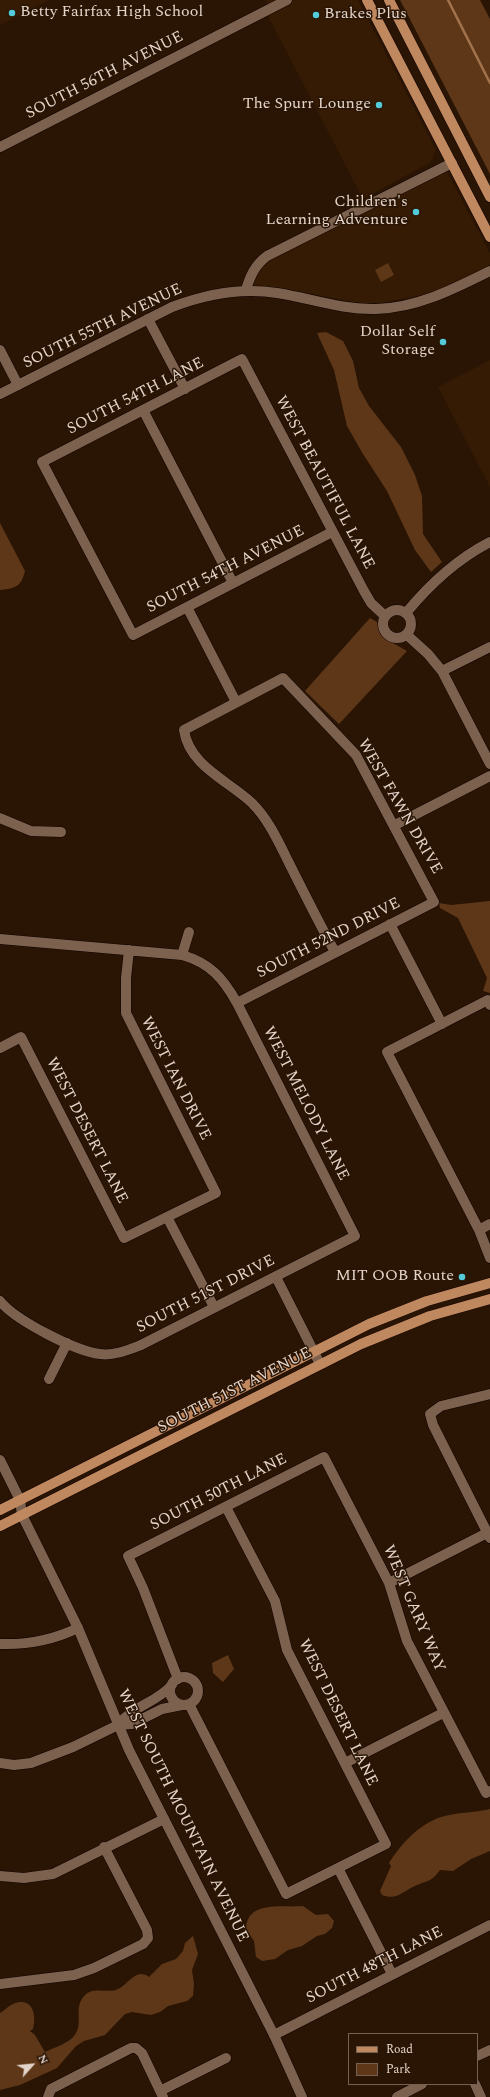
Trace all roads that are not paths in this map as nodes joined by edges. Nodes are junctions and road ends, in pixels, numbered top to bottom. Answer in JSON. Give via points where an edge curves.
{"nodes":[{"id":1,"x":287,"y":0,"type":"edge"},
{"id":2,"x":367,"y":0,"type":"edge"},
{"id":3,"x":389,"y":0,"type":"edge"},
{"id":4,"x":0,"y":146,"type":"edge"},
{"id":5,"x":452,"y":163,"type":"junction"},
{"id":6,"x":490,"y":197,"type":"edge"},
{"id":7,"x":490,"y":237,"type":"edge"},
{"id":8,"x":490,"y":271,"type":"edge"},
{"id":9,"x":246,"y":290,"type":"junction"},
{"id":10,"x":148,"y":319,"type":"junction"},
{"id":11,"x":0,"y":350,"type":"edge"},
{"id":12,"x":242,"y":359,"type":"joint"},
{"id":13,"x":18,"y":385,"type":"junction"},
{"id":14,"x":185,"y":389,"type":"junction"},
{"id":15,"x":0,"y":394,"type":"edge"},
{"id":16,"x":143,"y":410,"type":"junction"},
{"id":17,"x":332,"y":532,"type":"junction"},
{"id":18,"x":490,"y":542,"type":"edge"},
{"id":19,"x":233,"y":583,"type":"junction"},
{"id":20,"x":187,"y":607,"type":"junction"},
{"id":21,"x":406,"y":613,"type":"junction"},
{"id":22,"x":385,"y":616,"type":"junction"},
{"id":23,"x":133,"y":635,"type":"joint"},
{"id":24,"x":407,"y":635,"type":"junction"},
{"id":25,"x":490,"y":646,"type":"edge"},
{"id":26,"x":442,"y":671,"type":"junction"},
{"id":27,"x":236,"y":702,"type":"junction"},
{"id":28,"x":490,"y":764,"type":"edge"},
{"id":29,"x":490,"y":776,"type":"edge"},
{"id":30,"x":0,"y":818,"type":"edge"},
{"id":31,"x":395,"y":825,"type":"junction"},
{"id":32,"x":61,"y":832,"type":"dead end"},
{"id":33,"x":434,"y":902,"type":"joint"},
{"id":34,"x":390,"y":924,"type":"junction"},
{"id":35,"x":189,"y":932,"type":"dead end"},
{"id":36,"x":0,"y":939,"type":"edge"},
{"id":37,"x":129,"y":950,"type":"junction"},
{"id":38,"x":335,"y":952,"type":"junction"},
{"id":39,"x":182,"y":955,"type":"junction"},
{"id":40,"x":489,"y":1002,"type":"edge"},
{"id":41,"x":237,"y":1003,"type":"junction"},
{"id":42,"x":442,"y":1024,"type":"junction"},
{"id":43,"x":0,"y":1048,"type":"edge"},
{"id":44,"x":167,"y":1217,"type":"junction"},
{"id":45,"x":490,"y":1224,"type":"edge"},
{"id":46,"x":479,"y":1230,"type":"junction"},
{"id":47,"x":355,"y":1236,"type":"joint"},
{"id":48,"x":490,"y":1258,"type":"edge"},
{"id":49,"x":276,"y":1276,"type":"junction"},
{"id":50,"x":490,"y":1283,"type":"edge"},
{"id":51,"x":490,"y":1299,"type":"edge"},
{"id":52,"x":0,"y":1301,"type":"edge"},
{"id":53,"x":214,"y":1307,"type":"junction"},
{"id":54,"x":67,"y":1343,"type":"junction"},
{"id":55,"x":314,"y":1351,"type":"junction"},
{"id":56,"x":320,"y":1364,"type":"junction"},
{"id":57,"x":49,"y":1379,"type":"dead end"},
{"id":58,"x":490,"y":1394,"type":"edge"},
{"id":59,"x":324,"y":1457,"type":"joint"},
{"id":60,"x":0,"y":1460,"type":"edge"},
{"id":61,"x":20,"y":1500,"type":"junction"},
{"id":62,"x":226,"y":1506,"type":"junction"},
{"id":63,"x":0,"y":1510,"type":"edge"},
{"id":64,"x":22,"y":1515,"type":"junction"},
{"id":65,"x":0,"y":1526,"type":"edge"},
{"id":66,"x":489,"y":1536,"type":"edge"},
{"id":67,"x":389,"y":1583,"type":"junction"},
{"id":68,"x":78,"y":1628,"type":"junction"},
{"id":69,"x":0,"y":1644,"type":"edge"},
{"id":70,"x":175,"y":1682,"type":"junction"},
{"id":71,"x":185,"y":1704,"type":"junction"},
{"id":72,"x":443,"y":1713,"type":"junction"},
{"id":73,"x":118,"y":1725,"type":"junction"},
{"id":74,"x":0,"y":1763,"type":"edge"},
{"id":75,"x":345,"y":1763,"type":"junction"},
{"id":76,"x":488,"y":1792,"type":"edge"},
{"id":77,"x":164,"y":1819,"type":"junction"},
{"id":78,"x":104,"y":1847,"type":"junction"},
{"id":79,"x":338,"y":1868,"type":"junction"},
{"id":80,"x":0,"y":1876,"type":"edge"},
{"id":81,"x":490,"y":1925,"type":"edge"},
{"id":82,"x":392,"y":1974,"type":"junction"},
{"id":83,"x":0,"y":1984,"type":"edge"},
{"id":84,"x":274,"y":2035,"type":"junction"},
{"id":85,"x":490,"y":2050,"type":"edge"},
{"id":86,"x":478,"y":2056,"type":"edge"},
{"id":87,"x":226,"y":2058,"type":"dead end"},
{"id":88,"x":420,"y":2085,"type":"edge"},
{"id":89,"x":476,"y":2085,"type":"edge"},
{"id":90,"x":161,"y":2094,"type":"edge"},
{"id":91,"x":48,"y":2096,"type":"edge"},
{"id":92,"x":302,"y":2097,"type":"edge"},
{"id":93,"x":397,"y":2097,"type":"edge"},
{"id":94,"x":482,"y":2097,"type":"edge"}],
"edges":[{"from":1,"to":4,"type":"street","name":"SOUTH 56TH AVENUE"},
{"from":2,"to":5,"type":"main road"},
{"from":3,"to":6,"type":"main road"},
{"from":5,"to":7,"type":"main road"},
{"from":5,"to":9,"type":"street","via":[[267,256],[252,272]]},
{"from":8,"to":9,"type":"street","name":"SOUTH 55TH AVENUE","via":[[424,301],[377,309],[339,307],[278,293]]},
{"from":9,"to":10,"type":"street","name":"SOUTH 55TH AVENUE","via":[[198,298]]},
{"from":10,"to":13,"type":"street","name":"SOUTH 55TH AVENUE"},
{"from":10,"to":14,"type":"street"},
{"from":11,"to":13,"type":"street"},
{"from":12,"to":14,"type":"street","name":"SOUTH 54TH LANE"},
{"from":12,"to":17,"type":"street","name":"WEST BEAUTIFUL LANE"},
{"from":13,"to":15,"type":"street","name":"SOUTH 55TH AVENUE"},
{"from":14,"to":16,"type":"street","name":"SOUTH 54TH LANE"},
{"from":16,"to":19,"type":"street"},
{"from":16,"to":23,"type":"street","name":"SOUTH 54TH LANE","via":[[42,462]]},
{"from":17,"to":19,"type":"street","name":"SOUTH 54TH AVENUE"},
{"from":17,"to":22,"type":"street","name":"WEST BEAUTIFUL LANE","via":[[372,603]]},
{"from":18,"to":21,"type":"street","via":[[437,580]]},
{"from":19,"to":20,"type":"street","name":"SOUTH 54TH AVENUE"},
{"from":20,"to":23,"type":"street","name":"SOUTH 54TH AVENUE"},
{"from":20,"to":27,"type":"street"},
{"from":21,"to":22,"type":"street","via":[[393,610]]},
{"from":21,"to":24,"type":"street","via":[[411,622]]},
{"from":22,"to":24,"type":"street","via":[[382,624],[389,636],[398,639]]},
{"from":24,"to":26,"type":"street"},
{"from":25,"to":26,"type":"street"},
{"from":26,"to":28,"type":"street"},
{"from":27,"to":31,"type":"street","name":"WEST FAWN DRIVE","via":[[283,678],[356,755]]},
{"from":27,"to":38,"type":"street","via":[[184,730],[186,742],[201,763],[253,804],[271,827]]},
{"from":29,"to":31,"type":"street"},
{"from":30,"to":32,"type":"street","via":[[31,830]]},
{"from":31,"to":33,"type":"street","name":"WEST FAWN DRIVE"},
{"from":33,"to":34,"type":"street","name":"SOUTH 52ND DRIVE"},
{"from":34,"to":38,"type":"street","name":"SOUTH 52ND DRIVE"},
{"from":34,"to":42,"type":"street"},
{"from":35,"to":39,"type":"street"},
{"from":36,"to":37,"type":"street","name":"WEST MELODY LANE"},
{"from":37,"to":39,"type":"street","name":"WEST MELODY LANE"},
{"from":37,"to":44,"type":"street","name":"WEST IAN DRIVE","via":[[126,1013],[216,1192]]},
{"from":38,"to":41,"type":"street","name":"SOUTH 52ND DRIVE"},
{"from":39,"to":41,"type":"street","name":"WEST MELODY LANE","via":[[199,960],[227,986]]},
{"from":40,"to":42,"type":"street"},
{"from":41,"to":47,"type":"street","name":"WEST MELODY LANE"},
{"from":42,"to":46,"type":"street","via":[[387,1052]]},
{"from":43,"to":44,"type":"street","name":"WEST DESERT LANE","via":[[21,1037],[124,1238]]},
{"from":44,"to":53,"type":"street"},
{"from":45,"to":46,"type":"street"},
{"from":46,"to":48,"type":"street"},
{"from":47,"to":49,"type":"street","name":"SOUTH 51ST DRIVE"},
{"from":49,"to":53,"type":"street","name":"SOUTH 51ST DRIVE"},
{"from":49,"to":55,"type":"street"},
{"from":50,"to":55,"type":"main road","name":"SOUTH 51ST AVENUE","via":[[404,1310]]},
{"from":51,"to":56,"type":"main road","name":"SOUTH 51ST AVENUE","via":[[406,1325]]},
{"from":52,"to":54,"type":"street","name":"SOUTH 51ST DRIVE","via":[[16,1316]]},
{"from":53,"to":54,"type":"street","name":"SOUTH 51ST DRIVE","via":[[141,1345],[118,1353],[91,1353]]},
{"from":54,"to":57,"type":"street"},
{"from":55,"to":56,"type":"street"},
{"from":55,"to":61,"type":"main road","name":"SOUTH 51ST AVENUE"},
{"from":56,"to":64,"type":"main road","name":"SOUTH 51ST AVENUE"},
{"from":58,"to":66,"type":"street","via":[[441,1406],[430,1414],[433,1425]]},
{"from":59,"to":62,"type":"street","name":"SOUTH 50TH LANE"},
{"from":59,"to":67,"type":"street","name":"WEST GARY WAY"},
{"from":60,"to":61,"type":"street","name":"WEST SOUTH MOUNTAIN AVENUE"},
{"from":61,"to":63,"type":"main road","name":"SOUTH 51ST AVENUE"},
{"from":61,"to":64,"type":"street","name":"WEST SOUTH MOUNTAIN AVENUE"},
{"from":62,"to":70,"type":"street","name":"SOUTH 50TH LANE","via":[[128,1556],[143,1588]]},
{"from":62,"to":75,"type":"street","name":"WEST DESERT LANE","via":[[275,1601],[287,1650]]},
{"from":64,"to":65,"type":"main road","name":"SOUTH 51ST AVENUE"},
{"from":64,"to":68,"type":"street","name":"WEST SOUTH MOUNTAIN AVENUE"},
{"from":66,"to":67,"type":"street"},
{"from":67,"to":72,"type":"street","name":"WEST GARY WAY","via":[[407,1641]]},
{"from":68,"to":69,"type":"street","via":[[62,1636],[39,1642]]},
{"from":68,"to":73,"type":"street","name":"WEST SOUTH MOUNTAIN AVENUE"},
{"from":70,"to":71,"type":"street","via":[[171,1696],[175,1702]]},
{"from":70,"to":71,"type":"street","via":[[186,1678],[196,1684],[197,1695]]},
{"from":70,"to":73,"type":"street","via":[[164,1693],[127,1714]]},
{"from":71,"to":73,"type":"street","via":[[162,1709],[132,1724]]},
{"from":71,"to":79,"type":"street","via":[[286,1894]]},
{"from":72,"to":75,"type":"street"},
{"from":72,"to":76,"type":"street","name":"WEST GARY WAY"},
{"from":73,"to":74,"type":"street","via":[[73,1747],[38,1760],[14,1765]]},
{"from":73,"to":77,"type":"street","name":"WEST SOUTH MOUNTAIN AVENUE"},
{"from":75,"to":79,"type":"street","name":"WEST DESERT LANE","via":[[386,1844]]},
{"from":77,"to":78,"type":"street"},
{"from":77,"to":84,"type":"street","name":"WEST SOUTH MOUNTAIN AVENUE"},
{"from":78,"to":80,"type":"street","via":[[53,1874],[24,1878]]},
{"from":78,"to":83,"type":"street","via":[[147,1930],[148,1938],[143,1944],[80,1973]]},
{"from":79,"to":82,"type":"street"},
{"from":81,"to":82,"type":"street","name":"SOUTH 48TH LANE"},
{"from":82,"to":84,"type":"street","name":"SOUTH 48TH LANE"},
{"from":84,"to":92,"type":"street","name":"WEST SOUTH MOUNTAIN AVENUE"},
{"from":85,"to":86,"type":"street"},
{"from":87,"to":90,"type":"street"},
{"from":88,"to":93,"type":"street"},
{"from":89,"to":94,"type":"street"},
{"from":90,"to":91,"type":"street","via":[[142,2053],[136,2048],[131,2048],[51,2089]]}]}
